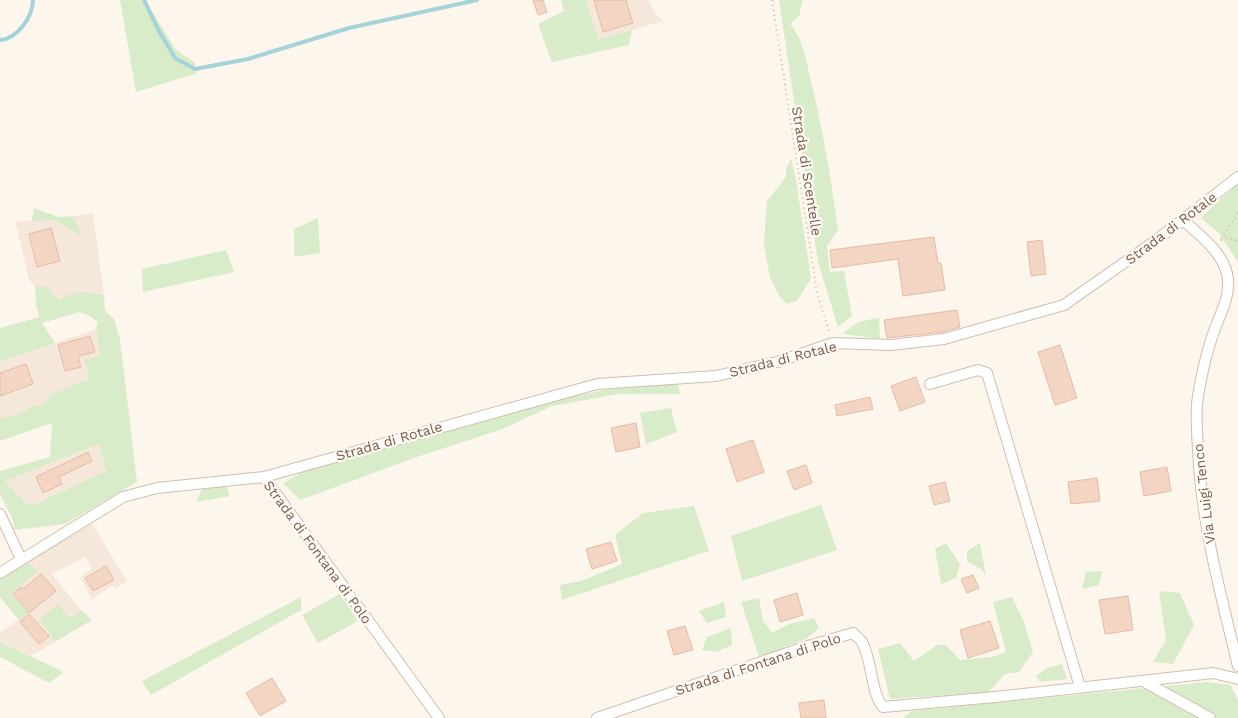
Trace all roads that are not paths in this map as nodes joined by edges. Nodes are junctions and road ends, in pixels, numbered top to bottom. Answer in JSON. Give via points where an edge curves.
{"nodes":[{"id":1,"x":1238,"y":177,"type":"edge"},
{"id":2,"x":1183,"y":220,"type":"junction"},
{"id":3,"x":930,"y":384,"type":"dead end"},
{"id":4,"x":264,"y":477,"type":"junction"},
{"id":5,"x":0,"y":514,"type":"edge"},
{"id":6,"x":21,"y":559,"type":"junction"},
{"id":7,"x":0,"y":573,"type":"edge"},
{"id":8,"x":1238,"y":666,"type":"edge"},
{"id":9,"x":1238,"y":679,"type":"edge"},
{"id":10,"x":1144,"y":681,"type":"junction"},
{"id":11,"x":1080,"y":687,"type":"junction"},
{"id":12,"x":883,"y":707,"type":"junction"},
{"id":13,"x":439,"y":718,"type":"edge"},
{"id":14,"x":597,"y":718,"type":"edge"},
{"id":15,"x":885,"y":718,"type":"edge"},
{"id":16,"x":1210,"y":718,"type":"edge"}],
"edges":[{"from":1,"to":2,"type":"street","name":"Strada di Rotale"},
{"from":2,"to":4,"type":"street","name":"Strada di Rotale","via":[[1064,305],[944,338],[892,345],[833,343],[778,362],[716,376],[597,384]]},
{"from":2,"to":8,"type":"street","name":"Via Luigi Tenco","via":[[1220,256],[1228,278],[1226,301],[1212,338],[1197,403],[1197,425],[1199,478],[1210,551]]},
{"from":3,"to":11,"type":"street","via":[[978,370],[987,373]]},
{"from":4,"to":6,"type":"street","name":"Strada di Fontana di Polo","via":[[157,488],[123,497]]},
{"from":4,"to":13,"type":"street","name":"Strada di Fontana di Polo"},
{"from":5,"to":6,"type":"street"},
{"from":6,"to":7,"type":"street","name":"Strada di Fontana di Polo"},
{"from":9,"to":10,"type":"street","via":[[1213,673]]},
{"from":10,"to":11,"type":"street"},
{"from":10,"to":16,"type":"street"},
{"from":11,"to":12,"type":"street"},
{"from":12,"to":14,"type":"street","name":"Strada di Fontana di Polo","via":[[862,642],[854,633]]},
{"from":12,"to":15,"type":"street"}]}
